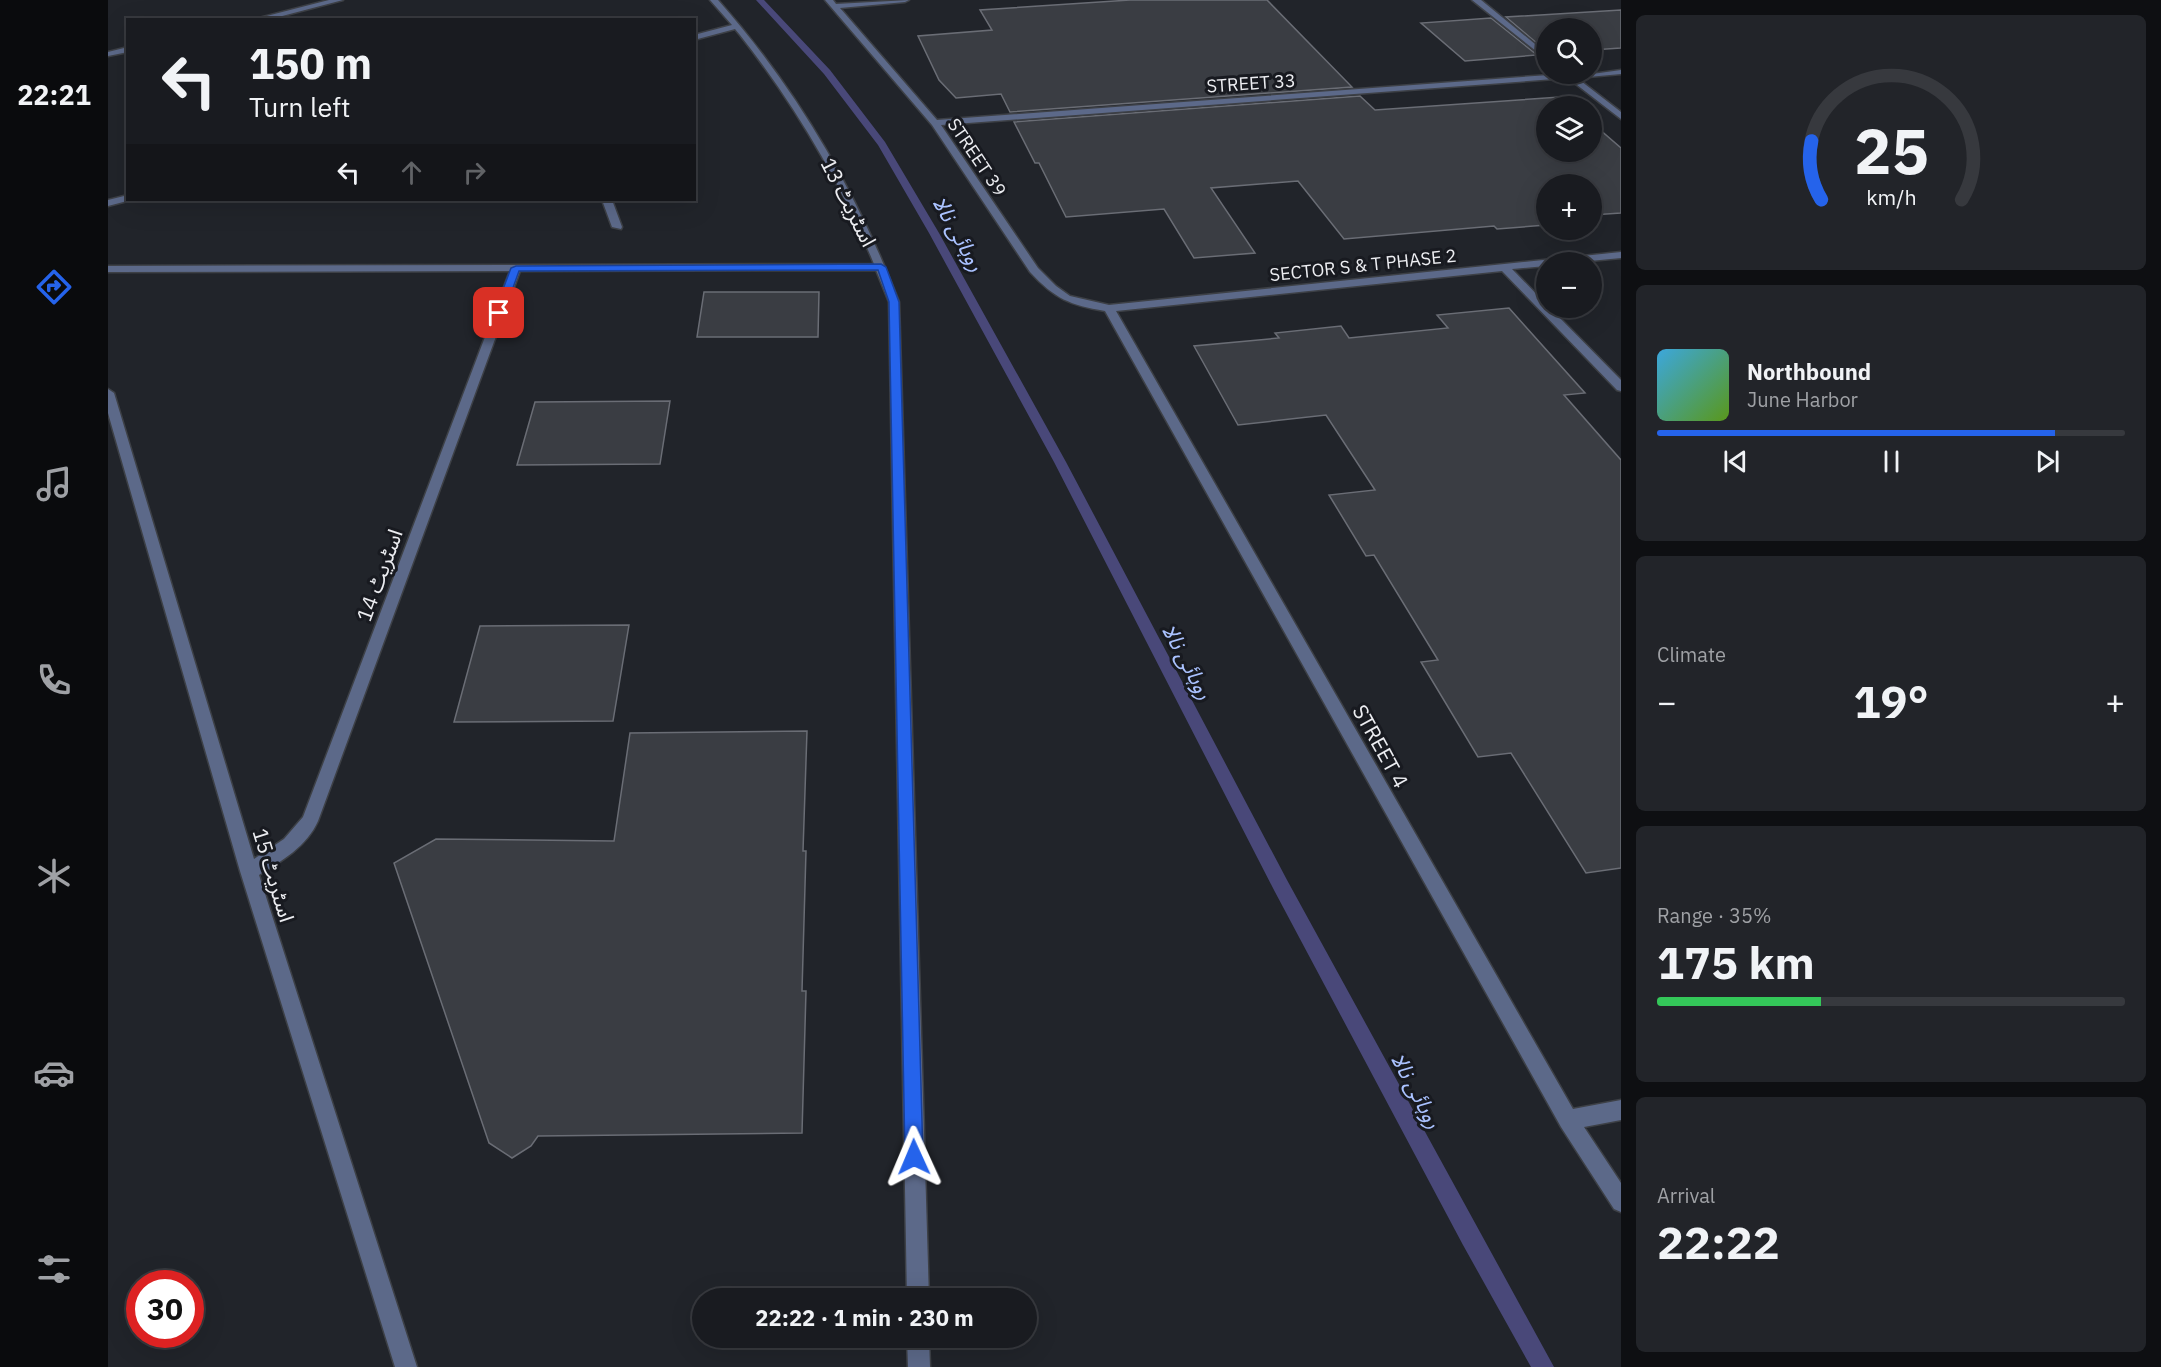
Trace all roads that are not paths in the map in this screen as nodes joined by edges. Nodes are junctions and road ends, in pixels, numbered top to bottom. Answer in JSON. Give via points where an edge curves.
{"nodes":[{"id":1,"x":339,"y":0,"type":"edge"},
{"id":2,"x":714,"y":0,"type":"edge"},
{"id":3,"x":905,"y":0,"type":"edge"},
{"id":4,"x":1476,"y":0,"type":"edge"},
{"id":5,"x":832,"y":3,"type":"edge"},
{"id":6,"x":263,"y":18,"type":"edge"},
{"id":7,"x":738,"y":26,"type":"junction"},
{"id":8,"x":696,"y":37,"type":"edge"},
{"id":9,"x":1536,"y":49,"type":"edge"},
{"id":10,"x":126,"y":50,"type":"edge"},
{"id":11,"x":108,"y":54,"type":"edge"},
{"id":12,"x":1621,"y":72,"type":"edge"},
{"id":13,"x":1602,"y":73,"type":"edge"},
{"id":14,"x":1536,"y":77,"type":"edge"},
{"id":15,"x":1580,"y":84,"type":"edge"},
{"id":16,"x":1621,"y":116,"type":"edge"},
{"id":17,"x":935,"y":123,"type":"junction"},
{"id":18,"x":126,"y":198,"type":"edge"},
{"id":19,"x":608,"y":201,"type":"edge"},
{"id":20,"x":108,"y":203,"type":"edge"},
{"id":21,"x":617,"y":226,"type":"dead end"},
{"id":22,"x":1621,"y":255,"type":"edge"},
{"id":23,"x":881,"y":267,"type":"junction"},
{"id":24,"x":1504,"y":267,"type":"junction"},
{"id":25,"x":108,"y":268,"type":"edge"},
{"id":26,"x":516,"y":268,"type":"junction"},
{"id":27,"x":1109,"y":308,"type":"junction"},
{"id":28,"x":1621,"y":387,"type":"edge"},
{"id":29,"x":108,"y":393,"type":"edge"},
{"id":30,"x":249,"y":871,"type":"junction"},
{"id":31,"x":1621,"y":1110,"type":"edge"},
{"id":32,"x":1568,"y":1120,"type":"junction"},
{"id":33,"x":1621,"y":1202,"type":"edge"},
{"id":34,"x":918,"y":1288,"type":"edge"},
{"id":35,"x":918,"y":1348,"type":"edge"},
{"id":36,"x":406,"y":1367,"type":"edge"},
{"id":37,"x":919,"y":1367,"type":"edge"}],
"edges":[{"from":1,"to":6,"type":"street"},
{"from":2,"to":7,"type":"street","name":"اسٹریٹ 13"},
{"from":3,"to":5,"type":"street"},
{"from":4,"to":9,"type":"street"},
{"from":5,"to":17,"type":"street","name":"STREET 39"},
{"from":7,"to":8,"type":"street"},
{"from":7,"to":23,"type":"street","name":"اسٹریٹ 13","via":[[765,59],[844,185]]},
{"from":10,"to":11,"type":"street"},
{"from":12,"to":13,"type":"street","name":"STREET 33"},
{"from":14,"to":17,"type":"street","name":"STREET 33"},
{"from":15,"to":16,"type":"street"},
{"from":17,"to":27,"type":"street","name":"STREET 39","via":[[1034,270],[1073,303]]},
{"from":18,"to":20,"type":"street"},
{"from":19,"to":21,"type":"street"},
{"from":22,"to":24,"type":"street","name":"SECTOR S & T PHASE 2"},
{"from":23,"to":26,"type":"street"},
{"from":23,"to":34,"type":"street","name":"اسٹریٹ 13","via":[[894,302]]},
{"from":24,"to":27,"type":"street","name":"SECTOR S & T PHASE 2"},
{"from":24,"to":28,"type":"street"},
{"from":25,"to":26,"type":"street"},
{"from":26,"to":30,"type":"street","name":"اسٹریٹ 14","via":[[310,821],[299,838],[281,853]]},
{"from":27,"to":32,"type":"street","name":"STREET 4"},
{"from":29,"to":30,"type":"street","name":"اسٹریٹ 15"},
{"from":30,"to":36,"type":"street","name":"اسٹریٹ 15"},
{"from":31,"to":32,"type":"street"},
{"from":32,"to":33,"type":"street","name":"STREET 4"},
{"from":35,"to":37,"type":"street"}]}
